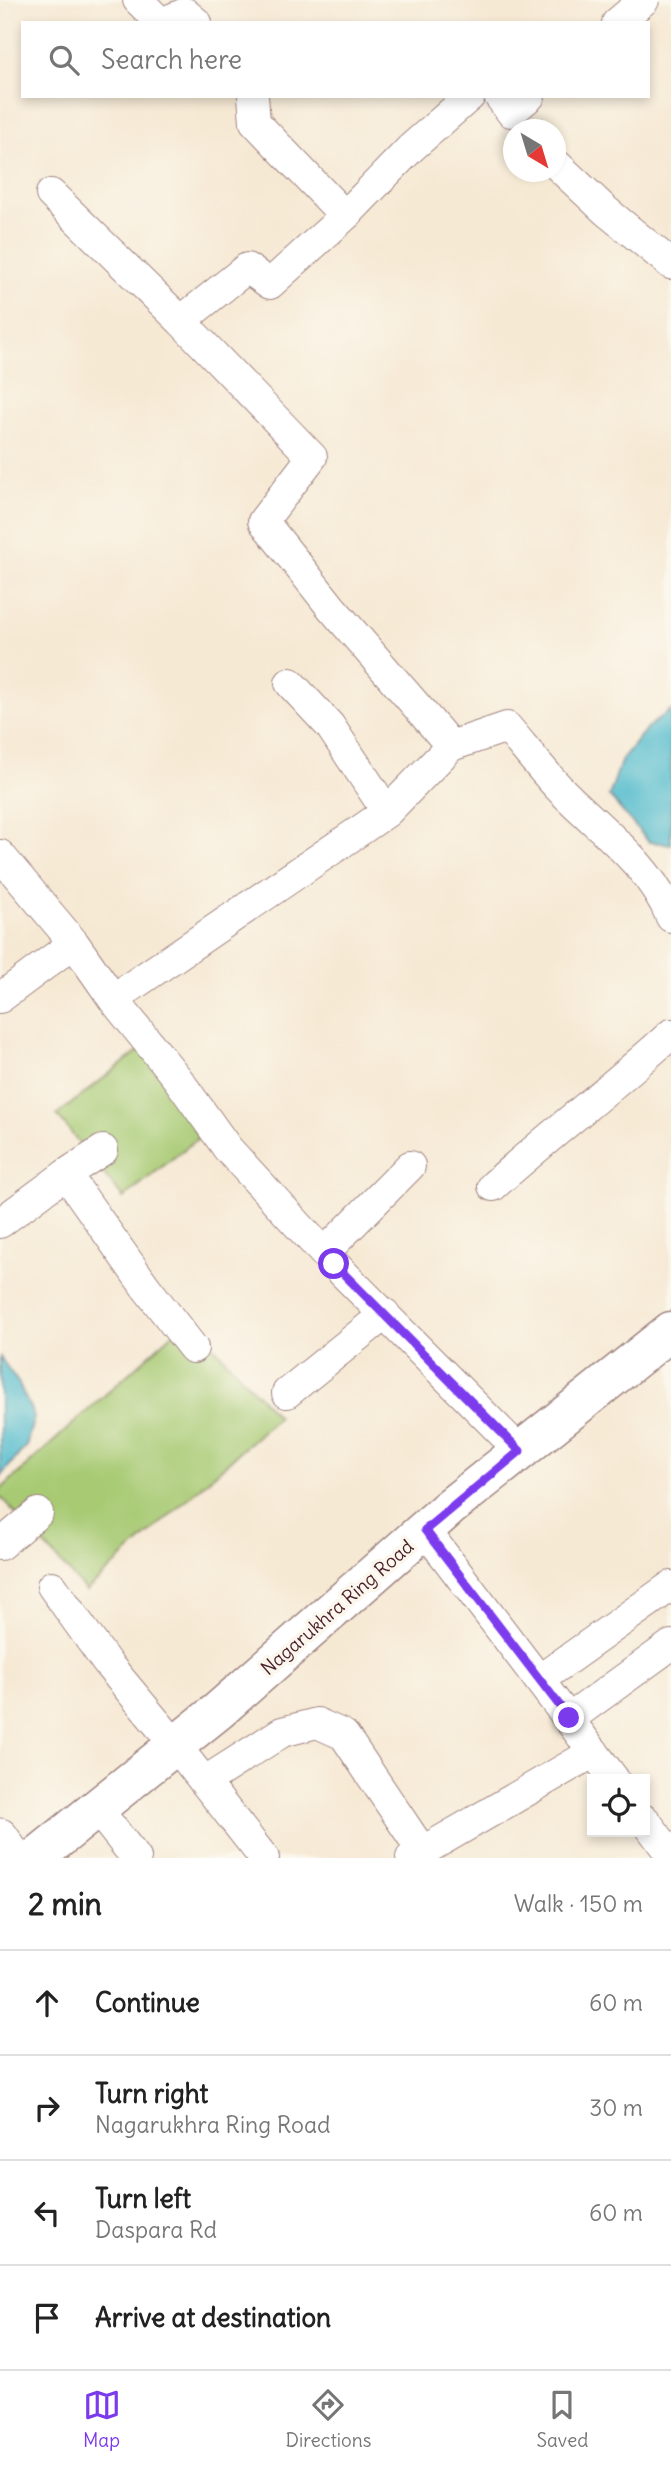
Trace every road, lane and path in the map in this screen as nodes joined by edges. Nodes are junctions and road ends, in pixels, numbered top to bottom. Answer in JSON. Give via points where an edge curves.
{"nodes":[{"id":1,"x":138,"y":0,"type":"edge"},
{"id":2,"x":644,"y":0,"type":"edge"},
{"id":3,"x":158,"y":21,"type":"edge"},
{"id":4,"x":165,"y":21,"type":"edge"},
{"id":5,"x":195,"y":21,"type":"edge"},
{"id":6,"x":619,"y":21,"type":"edge"},
{"id":7,"x":253,"y":98,"type":"edge"},
{"id":8,"x":468,"y":98,"type":"edge"},
{"id":9,"x":566,"y":174,"type":"edge"},
{"id":10,"x":51,"y":194,"type":"dead end"},
{"id":11,"x":345,"y":216,"type":"junction"},
{"id":12,"x":671,"y":264,"type":"edge"},
{"id":13,"x":181,"y":321,"type":"junction"},
{"id":14,"x":290,"y":683,"type":"dead end"},
{"id":15,"x":452,"y":746,"type":"junction"},
{"id":16,"x":387,"y":812,"type":"junction"},
{"id":17,"x":0,"y":855,"type":"edge"},
{"id":18,"x":671,"y":917,"type":"edge"},
{"id":19,"x":74,"y":943,"type":"junction"},
{"id":20,"x":0,"y":998,"type":"edge"},
{"id":21,"x":113,"y":999,"type":"junction"},
{"id":22,"x":671,"y":1034,"type":"edge"},
{"id":23,"x":103,"y":1150,"type":"dead end"},
{"id":24,"x":410,"y":1166,"type":"dead end"},
{"id":25,"x":66,"y":1174,"type":"junction"},
{"id":26,"x":492,"y":1186,"type":"dead end"},
{"id":27,"x":0,"y":1223,"type":"edge"},
{"id":28,"x":324,"y":1253,"type":"junction"},
{"id":29,"x":385,"y":1314,"type":"junction"},
{"id":30,"x":671,"y":1331,"type":"edge"},
{"id":31,"x":193,"y":1348,"type":"dead end"},
{"id":32,"x":287,"y":1393,"type":"dead end"},
{"id":33,"x":520,"y":1451,"type":"junction"},
{"id":34,"x":38,"y":1513,"type":"dead end"},
{"id":35,"x":425,"y":1530,"type":"junction"},
{"id":36,"x":0,"y":1545,"type":"edge"},
{"id":37,"x":52,"y":1586,"type":"dead end"},
{"id":38,"x":671,"y":1586,"type":"edge"},
{"id":39,"x":671,"y":1645,"type":"edge"},
{"id":40,"x":540,"y":1680,"type":"junction"},
{"id":41,"x":569,"y":1718,"type":"junction"},
{"id":42,"x":176,"y":1746,"type":"junction"},
{"id":43,"x":594,"y":1752,"type":"junction"},
{"id":44,"x":610,"y":1774,"type":"edge"},
{"id":45,"x":204,"y":1782,"type":"junction"},
{"id":46,"x":97,"y":1809,"type":"junction"},
{"id":47,"x":650,"y":1827,"type":"edge"},
{"id":48,"x":11,"y":1851,"type":"edge"},
{"id":49,"x":435,"y":1851,"type":"edge"},
{"id":50,"x":671,"y":1854,"type":"edge"},
{"id":51,"x":136,"y":1858,"type":"edge"},
{"id":52,"x":264,"y":1858,"type":"edge"}],
"edges":[{"from":1,"to":3,"type":"street"},
{"from":2,"to":6,"type":"street"},
{"from":4,"to":5,"type":"street","via":[[185,13]]},
{"from":7,"to":11,"type":"street","via":[[255,122]]},
{"from":8,"to":11,"type":"street"},
{"from":9,"to":12,"type":"street"},
{"from":10,"to":13,"type":"street"},
{"from":11,"to":13,"type":"street","via":[[270,284],[247,268]]},
{"from":13,"to":15,"type":"street","via":[[312,457],[263,521]]},
{"from":14,"to":16,"type":"street","via":[[330,726]]},
{"from":15,"to":16,"type":"street"},
{"from":15,"to":18,"type":"street","via":[[507,727],[559,788],[638,864]]},
{"from":16,"to":21,"type":"street"},
{"from":17,"to":19,"type":"street"},
{"from":19,"to":20,"type":"street"},
{"from":19,"to":21,"type":"street"},
{"from":21,"to":28,"type":"street","via":[[228,1149]]},
{"from":22,"to":26,"type":"street"},
{"from":23,"to":25,"type":"street"},
{"from":24,"to":28,"type":"street"},
{"from":25,"to":27,"type":"street"},
{"from":25,"to":31,"type":"street"},
{"from":28,"to":29,"type":"street"},
{"from":29,"to":32,"type":"street"},
{"from":29,"to":33,"type":"street"},
{"from":30,"to":33,"type":"main road","name":"Nagarukhra Ring Road"},
{"from":33,"to":35,"type":"main road","name":"Nagarukhra Ring Road"},
{"from":34,"to":36,"type":"street"},
{"from":35,"to":40,"type":"street"},
{"from":35,"to":42,"type":"main road","name":"Nagarukhra Ring Road"},
{"from":37,"to":42,"type":"street","via":[[107,1663]]},
{"from":38,"to":40,"type":"street"},
{"from":39,"to":41,"type":"street"},
{"from":40,"to":41,"type":"street"},
{"from":41,"to":43,"type":"street"},
{"from":42,"to":45,"type":"street"},
{"from":42,"to":46,"type":"main road","name":"Nagarukhra Ring Road"},
{"from":43,"to":44,"type":"street"},
{"from":43,"to":49,"type":"street"},
{"from":45,"to":49,"type":"street","via":[[282,1732],[317,1723],[344,1735]]},
{"from":45,"to":52,"type":"street"},
{"from":46,"to":48,"type":"main road","name":"Nagarukhra Ring Road"},
{"from":46,"to":51,"type":"street"},
{"from":47,"to":50,"type":"street"}]}
